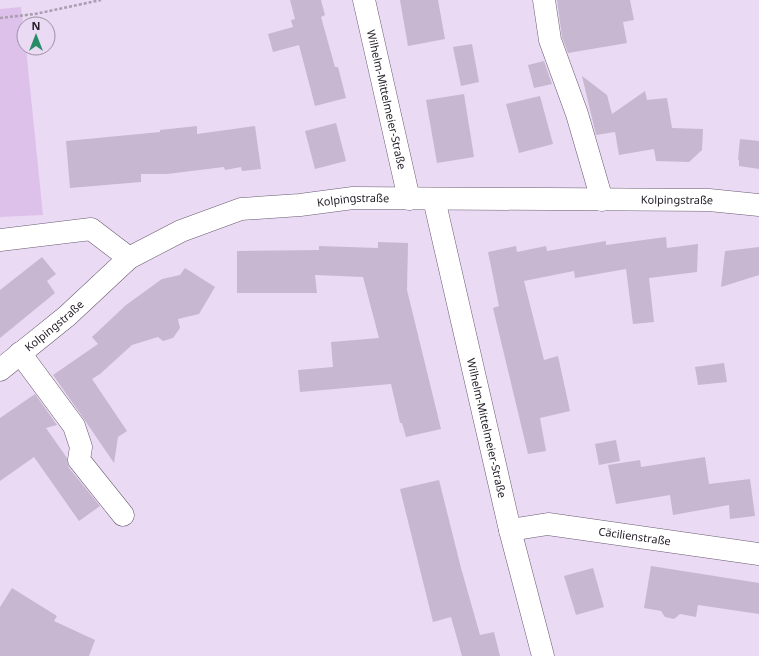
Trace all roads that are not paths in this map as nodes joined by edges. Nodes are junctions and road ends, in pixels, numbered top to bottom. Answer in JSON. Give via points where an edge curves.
{"nodes":[{"id":1,"x":364,"y":0,"type":"edge"},
{"id":2,"x":544,"y":0,"type":"edge"},
{"id":3,"x":409,"y":199,"type":"junction"},
{"id":4,"x":434,"y":199,"type":"junction"},
{"id":5,"x":602,"y":200,"type":"junction"},
{"id":6,"x":759,"y":205,"type":"edge"},
{"id":7,"x":0,"y":240,"type":"edge"},
{"id":8,"x":130,"y":258,"type":"junction"},
{"id":9,"x":20,"y":353,"type":"junction"},
{"id":10,"x":0,"y":370,"type":"edge"},
{"id":11,"x":123,"y":515,"type":"dead end"},
{"id":12,"x":510,"y":530,"type":"junction"},
{"id":13,"x":759,"y":554,"type":"edge"},
{"id":14,"x":543,"y":656,"type":"edge"}],
"edges":[{"from":1,"to":3,"type":"street","name":"Wilhelm-Mittelmeier-Straße"},
{"from":2,"to":5,"type":"street","via":[[550,40],[577,114]]},
{"from":3,"to":4,"type":"street","name":"Kolpingstraße"},
{"from":3,"to":8,"type":"street","name":"Kolpingstraße","via":[[352,198],[241,209],[181,231]]},
{"from":4,"to":5,"type":"street","name":"Kolpingstraße"},
{"from":4,"to":12,"type":"street","name":"Wilhelm-Mittelmeier-Straße"},
{"from":5,"to":6,"type":"street","name":"Kolpingstraße","via":[[709,200]]},
{"from":7,"to":8,"type":"street","via":[[91,229]]},
{"from":8,"to":9,"type":"street","name":"Kolpingstraße","via":[[66,316]]},
{"from":9,"to":10,"type":"street","name":"Kolpingstraße"},
{"from":9,"to":11,"type":"street","via":[[74,426],[81,447],[79,460]]},
{"from":12,"to":13,"type":"street","name":"Cäcilienstraße","via":[[548,524]]},
{"from":12,"to":14,"type":"street","name":"Wilhelm-Mittelmeier-Straße"}]}
